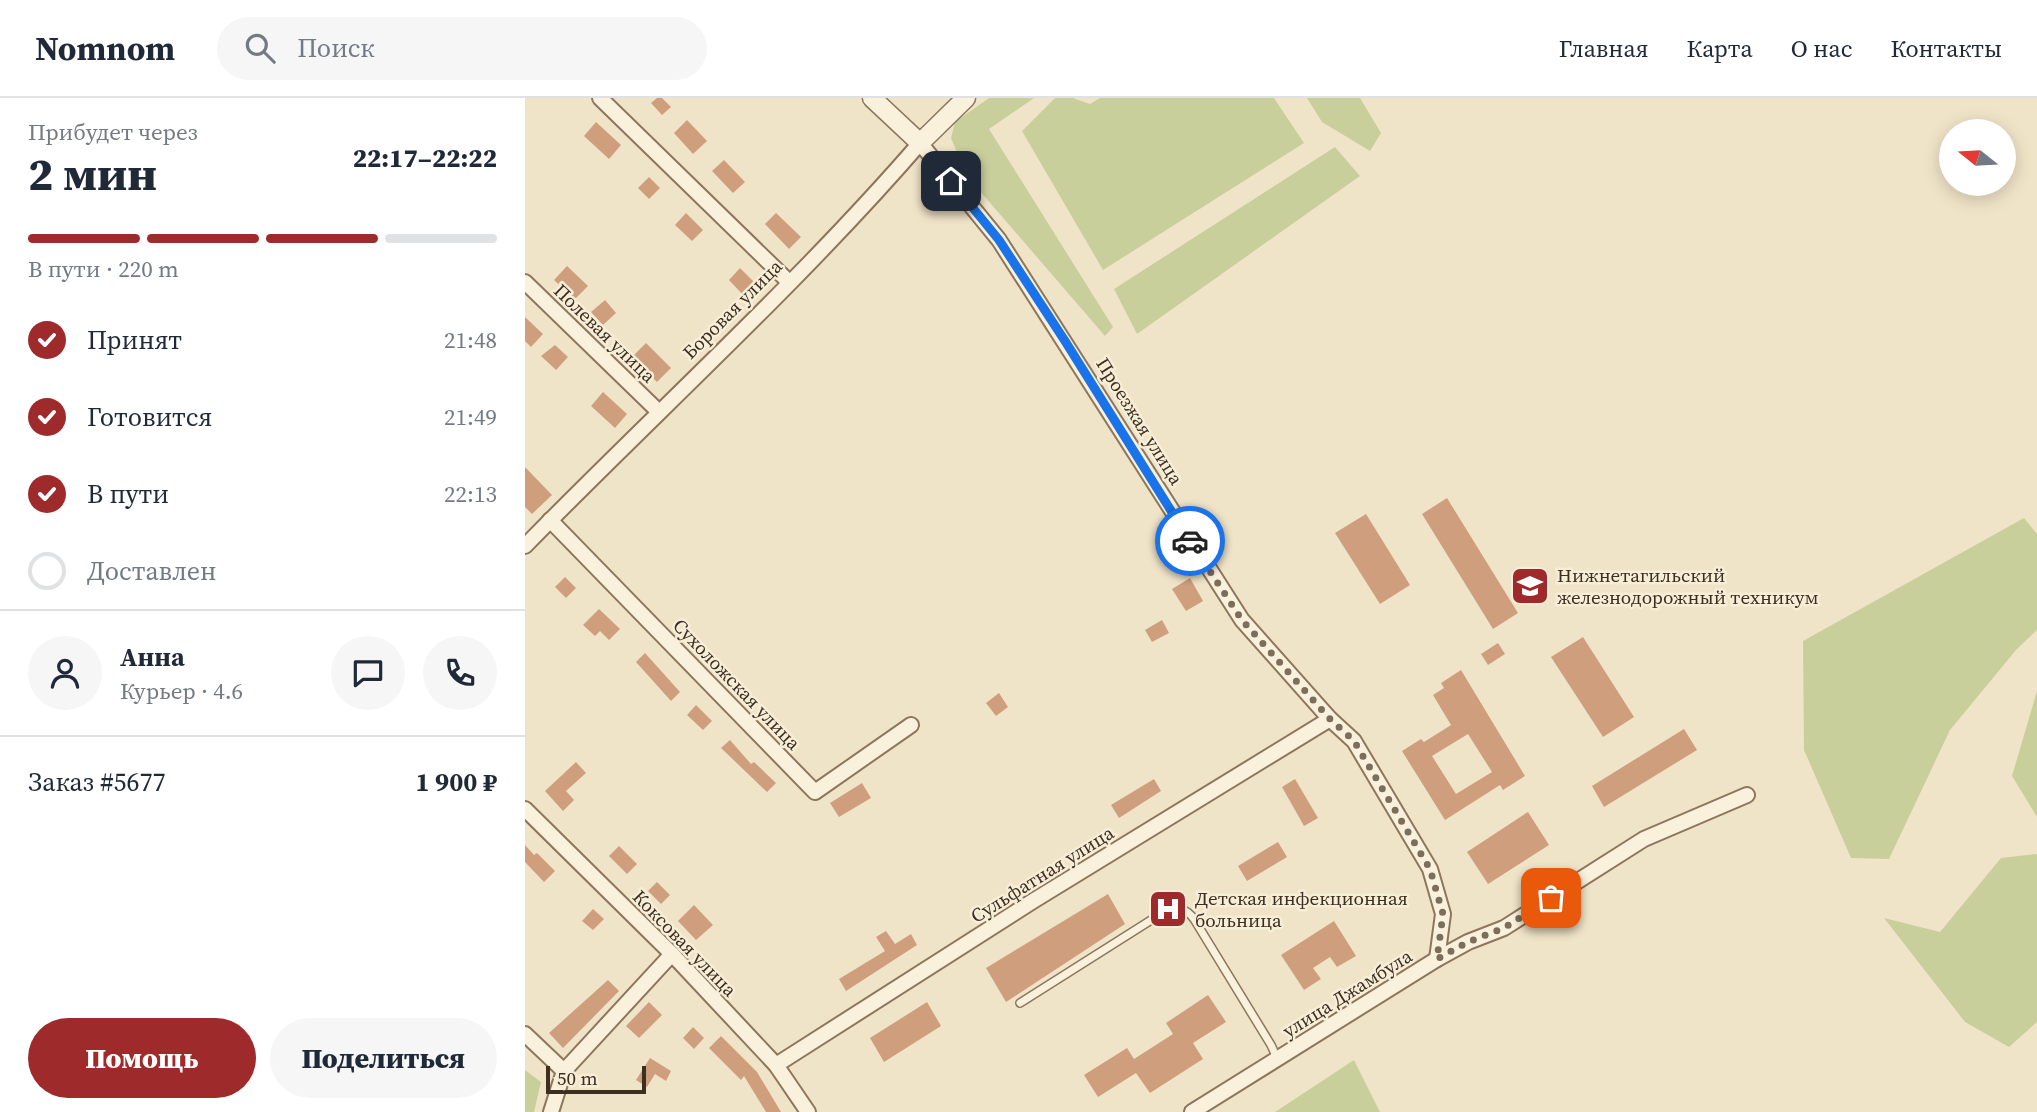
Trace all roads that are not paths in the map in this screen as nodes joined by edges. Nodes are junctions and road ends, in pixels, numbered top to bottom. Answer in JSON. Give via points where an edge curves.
{"nodes":[{"id":1,"x":600,"y":98,"type":"edge"},
{"id":2,"x":872,"y":98,"type":"edge"},
{"id":3,"x":966,"y":98,"type":"edge"},
{"id":4,"x":920,"y":143,"type":"junction"},
{"id":5,"x":525,"y":282,"type":"edge"},
{"id":6,"x":789,"y":282,"type":"junction"},
{"id":7,"x":659,"y":412,"type":"junction"},
{"id":8,"x":550,"y":520,"type":"junction"},
{"id":9,"x":525,"y":546,"type":"edge"},
{"id":10,"x":1330,"y":719,"type":"junction"},
{"id":11,"x":911,"y":725,"type":"dead end"},
{"id":12,"x":1747,"y":795,"type":"dead end"},
{"id":13,"x":525,"y":809,"type":"edge"},
{"id":14,"x":672,"y":954,"type":"junction"},
{"id":15,"x":1437,"y":959,"type":"junction"},
{"id":16,"x":1020,"y":1003,"type":"dead end"},
{"id":17,"x":525,"y":1034,"type":"edge"},
{"id":18,"x":1277,"y":1059,"type":"junction"},
{"id":19,"x":776,"y":1065,"type":"junction"},
{"id":20,"x":564,"y":1071,"type":"junction"},
{"id":21,"x":551,"y":1112,"type":"edge"},
{"id":22,"x":808,"y":1112,"type":"edge"},
{"id":23,"x":1192,"y":1112,"type":"edge"}],
"edges":[{"from":1,"to":6,"type":"street"},
{"from":2,"to":4,"type":"street","name":"Проезжая улица"},
{"from":3,"to":4,"type":"street","name":"Боровая улица"},
{"from":4,"to":6,"type":"street","name":"Боровая улица"},
{"from":4,"to":10,"type":"street","name":"Проезжая улица","via":[[999,240],[1242,620]]},
{"from":5,"to":7,"type":"street","name":"Полевая улица"},
{"from":6,"to":7,"type":"street","name":"Боровая улица"},
{"from":7,"to":8,"type":"street","name":"Боровая улица"},
{"from":8,"to":9,"type":"street","name":"Боровая улица"},
{"from":8,"to":11,"type":"street","name":"Сухоложская улица","via":[[815,792]]},
{"from":10,"to":15,"type":"street","name":"Проезжая улица","via":[[1354,741],[1430,869],[1443,914]]},
{"from":10,"to":19,"type":"street","name":"Сульфатная улица"},
{"from":12,"to":15,"type":"street","name":"улица Джамбула","via":[[1644,839],[1504,928]]},
{"from":13,"to":14,"type":"street","name":"Коксовая улица"},
{"from":14,"to":19,"type":"street","name":"Коксовая улица"},
{"from":14,"to":20,"type":"street"},
{"from":15,"to":18,"type":"street","name":"улица Джамбула"},
{"from":16,"to":18,"type":"lane","via":[[1167,910],[1181,909],[1194,919]]},
{"from":17,"to":20,"type":"street"},
{"from":18,"to":23,"type":"street","name":"улица Джамбула"},
{"from":19,"to":22,"type":"street","name":"Коксовая улица"},
{"from":20,"to":21,"type":"street"}]}
